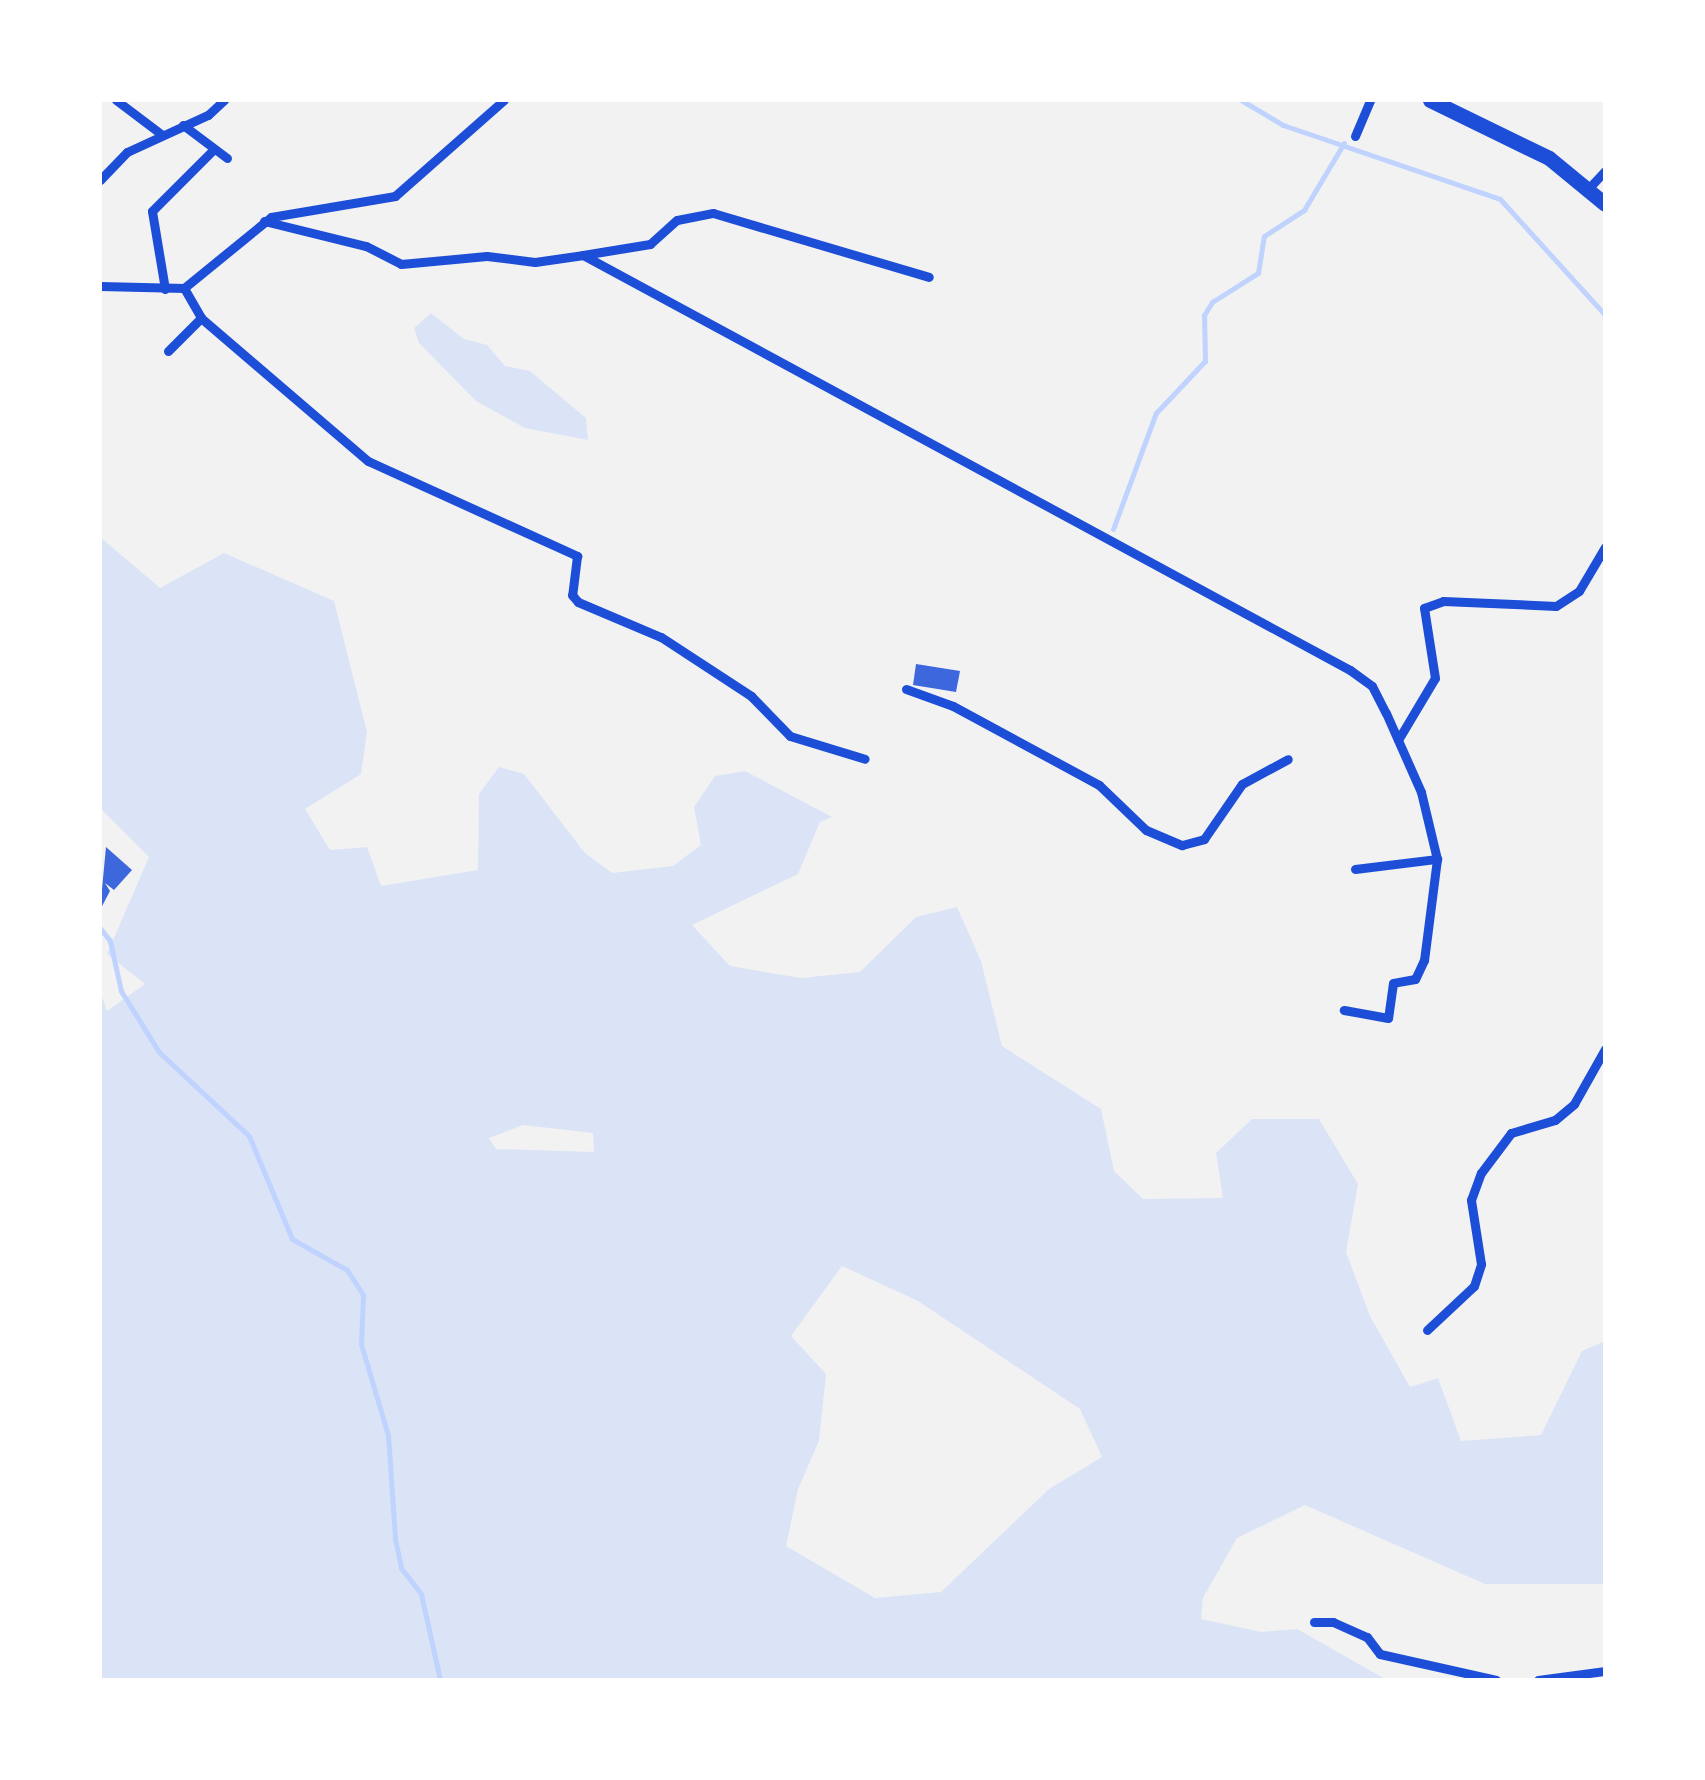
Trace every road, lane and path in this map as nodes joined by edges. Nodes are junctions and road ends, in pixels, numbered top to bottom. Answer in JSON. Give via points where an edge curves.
{"nodes":[{"id":1,"x":116,"y":100,"type":"edge"},
{"id":2,"x":224,"y":100,"type":"edge"},
{"id":3,"x":504,"y":100,"type":"edge"},
{"id":4,"x":1370,"y":100,"type":"edge"},
{"id":5,"x":1430,"y":100,"type":"edge"},
{"id":6,"x":183,"y":125,"type":"junction"},
{"id":7,"x":161,"y":134,"type":"junction"},
{"id":8,"x":1355,"y":136,"type":"dead end"},
{"id":9,"x":212,"y":151,"type":"junction"},
{"id":10,"x":227,"y":158,"type":"dead end"},
{"id":11,"x":1605,"y":171,"type":"edge"},
{"id":12,"x":100,"y":180,"type":"edge"},
{"id":13,"x":1588,"y":190,"type":"junction"},
{"id":14,"x":1605,"y":204,"type":"edge"},
{"id":15,"x":264,"y":221,"type":"junction"},
{"id":16,"x":583,"y":254,"type":"junction"},
{"id":17,"x":928,"y":277,"type":"dead end"},
{"id":18,"x":100,"y":286,"type":"edge"},
{"id":19,"x":165,"y":288,"type":"junction"},
{"id":20,"x":184,"y":288,"type":"junction"},
{"id":21,"x":201,"y":318,"type":"junction"},
{"id":22,"x":168,"y":351,"type":"dead end"},
{"id":23,"x":1605,"y":548,"type":"edge"},
{"id":24,"x":906,"y":688,"type":"dead end"},
{"id":25,"x":1398,"y":740,"type":"junction"},
{"id":26,"x":865,"y":759,"type":"dead end"},
{"id":27,"x":1288,"y":759,"type":"dead end"},
{"id":28,"x":1437,"y":858,"type":"junction"},
{"id":29,"x":1354,"y":868,"type":"dead end"},
{"id":30,"x":1344,"y":1010,"type":"dead end"},
{"id":31,"x":1605,"y":1049,"type":"edge"},
{"id":32,"x":1427,"y":1330,"type":"dead end"},
{"id":33,"x":1314,"y":1622,"type":"dead end"},
{"id":34,"x":1605,"y":1672,"type":"edge"},
{"id":35,"x":1496,"y":1680,"type":"edge"},
{"id":36,"x":1538,"y":1680,"type":"edge"}],
"edges":[{"from":1,"to":7,"type":"street"},
{"from":2,"to":6,"type":"street"},
{"from":3,"to":15,"type":"street","via":[[395,196]]},
{"from":4,"to":8,"type":"street"},
{"from":5,"to":13,"type":"main road","via":[[1514,138]]},
{"from":6,"to":7,"type":"street"},
{"from":6,"to":9,"type":"street"},
{"from":7,"to":12,"type":"street","via":[[128,152]]},
{"from":9,"to":10,"type":"street"},
{"from":9,"to":19,"type":"street","via":[[152,211]]},
{"from":11,"to":13,"type":"street"},
{"from":13,"to":14,"type":"main road"},
{"from":15,"to":16,"type":"street","via":[[366,246],[402,264],[487,256],[534,262]]},
{"from":15,"to":20,"type":"street"},
{"from":16,"to":17,"type":"street","via":[[650,244],[677,220],[713,213]]},
{"from":16,"to":25,"type":"street","via":[[1308,643],[1372,686]]},
{"from":18,"to":19,"type":"street"},
{"from":19,"to":20,"type":"street"},
{"from":20,"to":21,"type":"street"},
{"from":21,"to":22,"type":"street"},
{"from":21,"to":26,"type":"street","via":[[368,461],[576,556],[572,595],[578,602],[661,637],[750,696],[800,741]]},
{"from":23,"to":25,"type":"street","via":[[1579,591],[1556,606],[1443,600],[1424,608],[1436,678]]},
{"from":24,"to":27,"type":"street","via":[[1100,785],[1146,830],[1182,846],[1204,840],[1242,784]]},
{"from":25,"to":28,"type":"street","via":[[1430,819]]},
{"from":28,"to":29,"type":"street"},
{"from":28,"to":30,"type":"street","via":[[1424,960],[1415,979],[1393,982],[1388,1018]]},
{"from":31,"to":32,"type":"street","via":[[1574,1104],[1555,1120],[1511,1133],[1481,1173],[1470,1200],[1481,1264],[1474,1286]]},
{"from":33,"to":35,"type":"street","via":[[1333,1622],[1368,1637],[1380,1654]]},
{"from":34,"to":36,"type":"street"}]}
